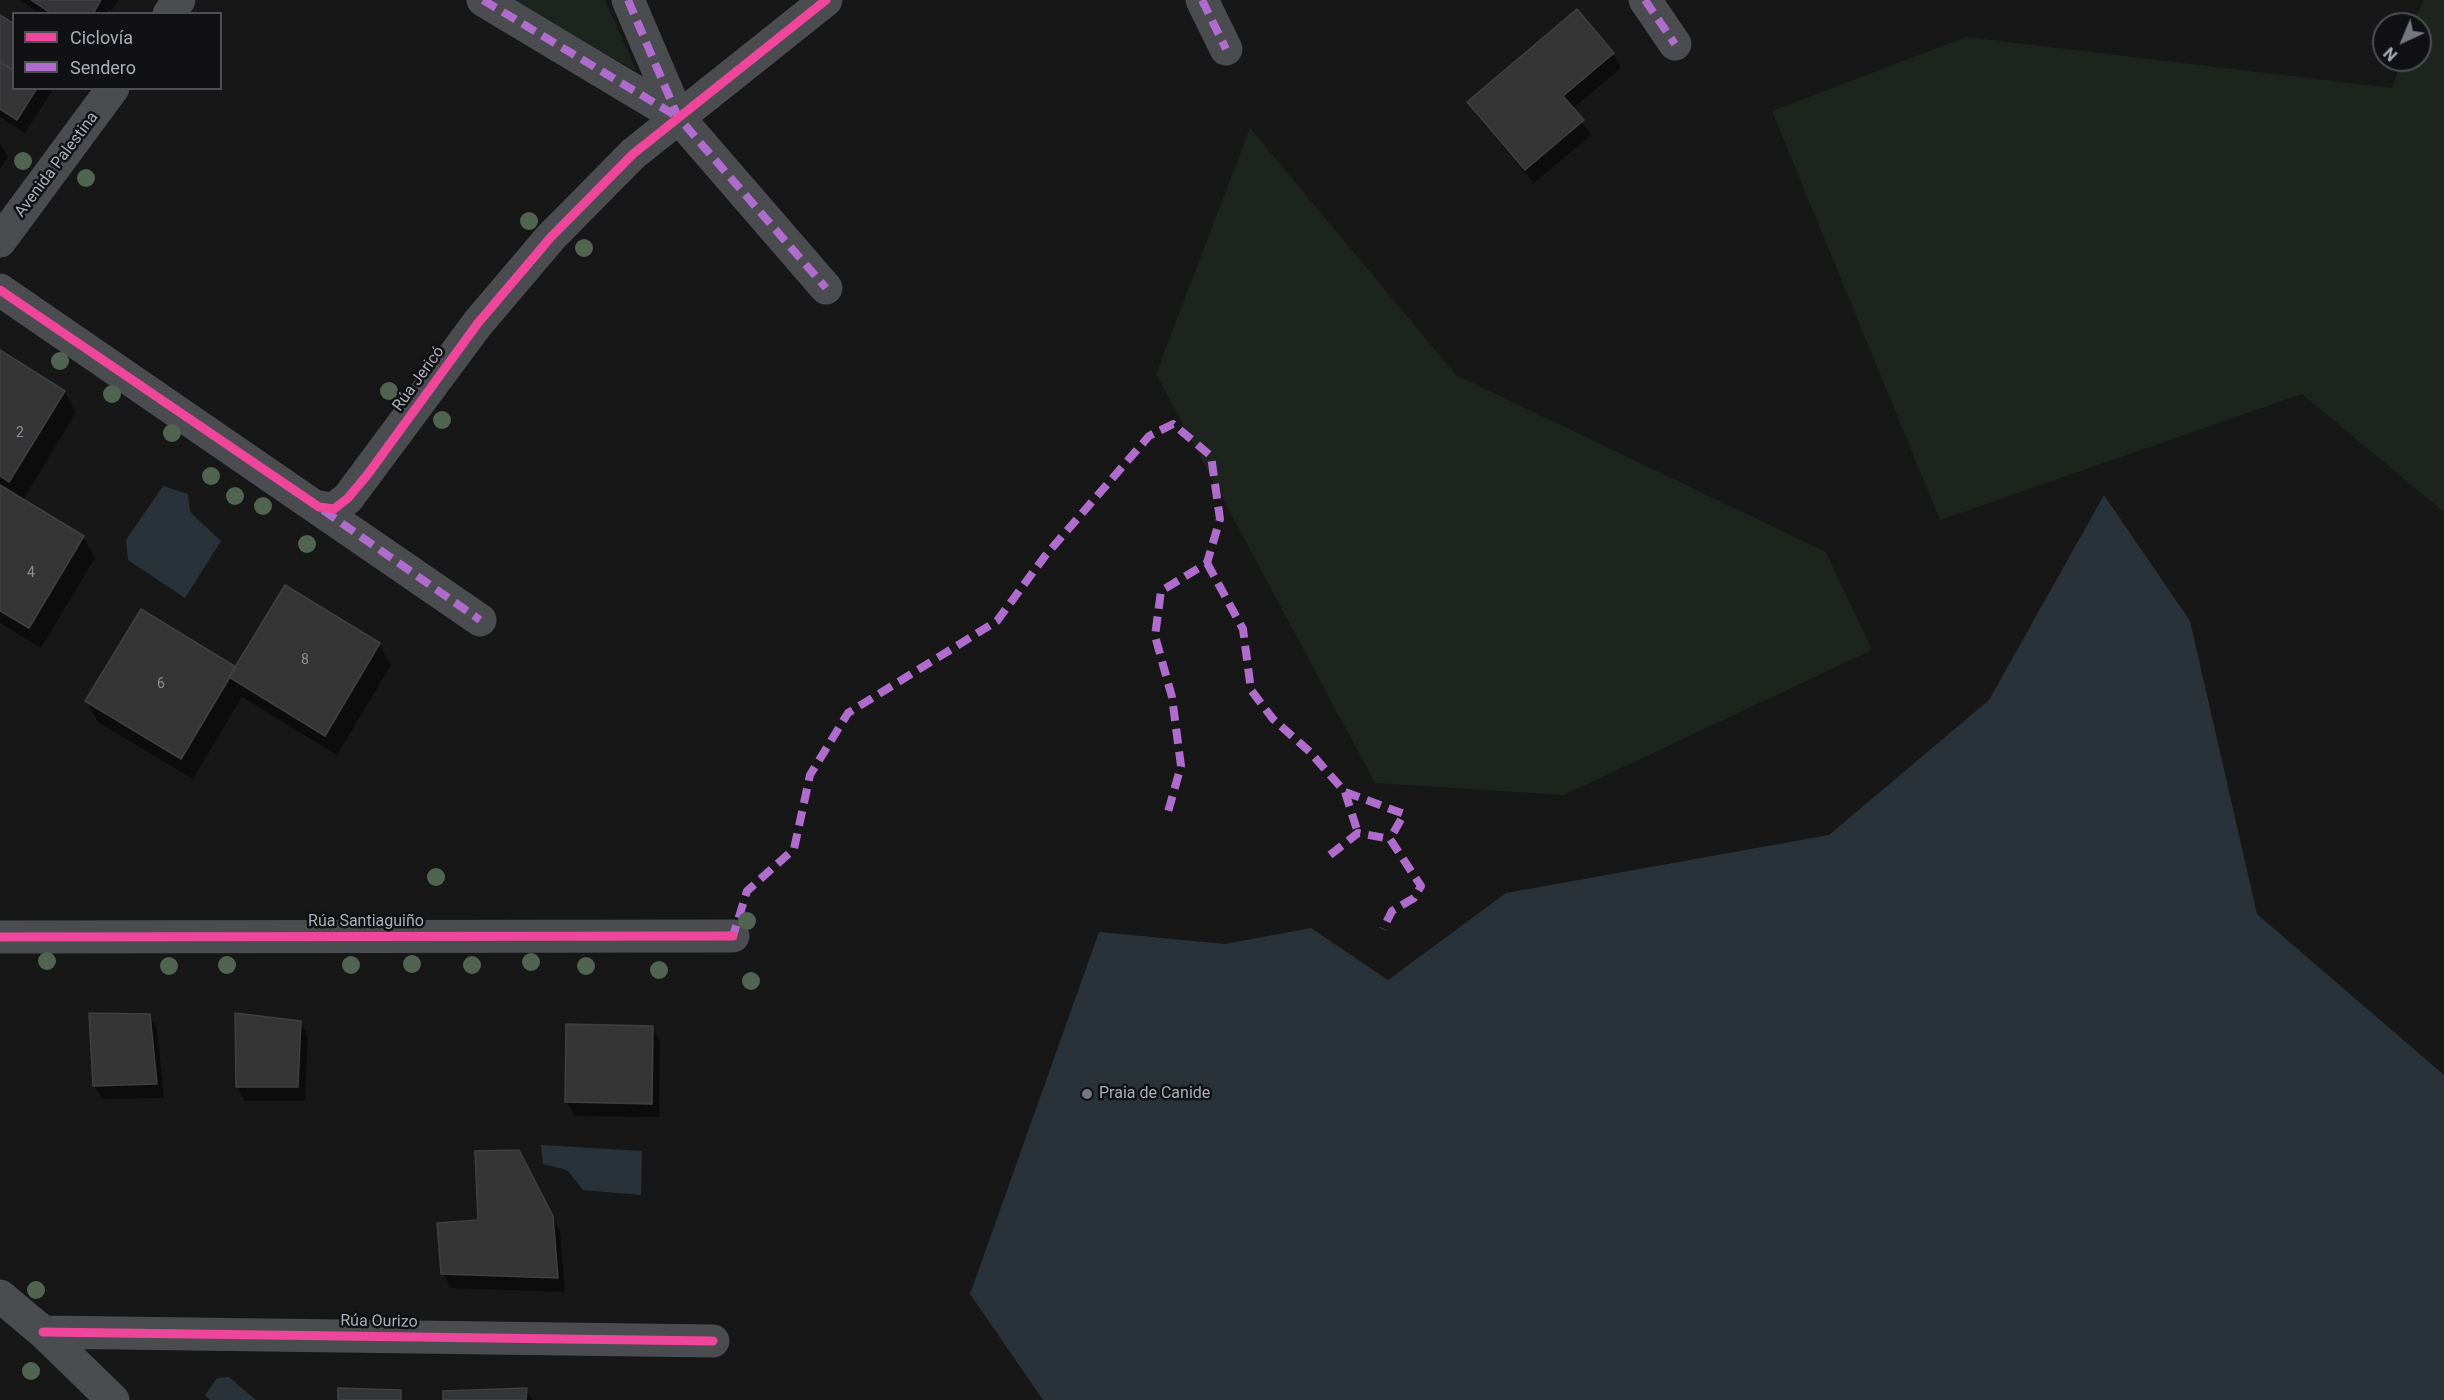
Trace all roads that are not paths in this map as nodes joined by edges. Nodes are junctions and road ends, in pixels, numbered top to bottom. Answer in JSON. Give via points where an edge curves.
{"nodes":[{"id":1,"x":483,"y":0,"type":"edge"},
{"id":2,"x":628,"y":0,"type":"edge"},
{"id":3,"x":826,"y":0,"type":"edge"},
{"id":4,"x":1202,"y":0,"type":"edge"},
{"id":5,"x":1645,"y":0,"type":"edge"},
{"id":6,"x":1675,"y":44,"type":"dead end"},
{"id":7,"x":1226,"y":49,"type":"dead end"},
{"id":8,"x":112,"y":90,"type":"edge"},
{"id":9,"x":678,"y":117,"type":"junction"},
{"id":10,"x":0,"y":241,"type":"edge"},
{"id":11,"x":826,"y":288,"type":"dead end"},
{"id":12,"x":0,"y":290,"type":"edge"},
{"id":13,"x":319,"y":507,"type":"junction"},
{"id":14,"x":480,"y":620,"type":"dead end"},
{"id":15,"x":733,"y":936,"type":"dead end"},
{"id":16,"x":0,"y":937,"type":"edge"},
{"id":17,"x":0,"y":1296,"type":"edge"},
{"id":18,"x":43,"y":1332,"type":"junction"},
{"id":19,"x":713,"y":1341,"type":"dead end"},
{"id":20,"x":113,"y":1400,"type":"edge"}],
"edges":[{"from":1,"to":9,"type":"street"},
{"from":2,"to":9,"type":"street"},
{"from":3,"to":9,"type":"street","name":"Rúa Jericó"},
{"from":4,"to":7,"type":"street"},
{"from":5,"to":6,"type":"street"},
{"from":8,"to":10,"type":"street","name":"Avenida Palestina"},
{"from":9,"to":11,"type":"street"},
{"from":9,"to":13,"type":"street","name":"Rúa Jericó","via":[[633,154],[551,237],[478,322],[348,498],[334,508]]},
{"from":12,"to":13,"type":"street"},
{"from":13,"to":14,"type":"street"},
{"from":15,"to":16,"type":"street","name":"Rúa Santiaguiño"},
{"from":17,"to":18,"type":"street"},
{"from":18,"to":19,"type":"street","name":"Rúa Ourizo"},
{"from":18,"to":20,"type":"street"}]}
